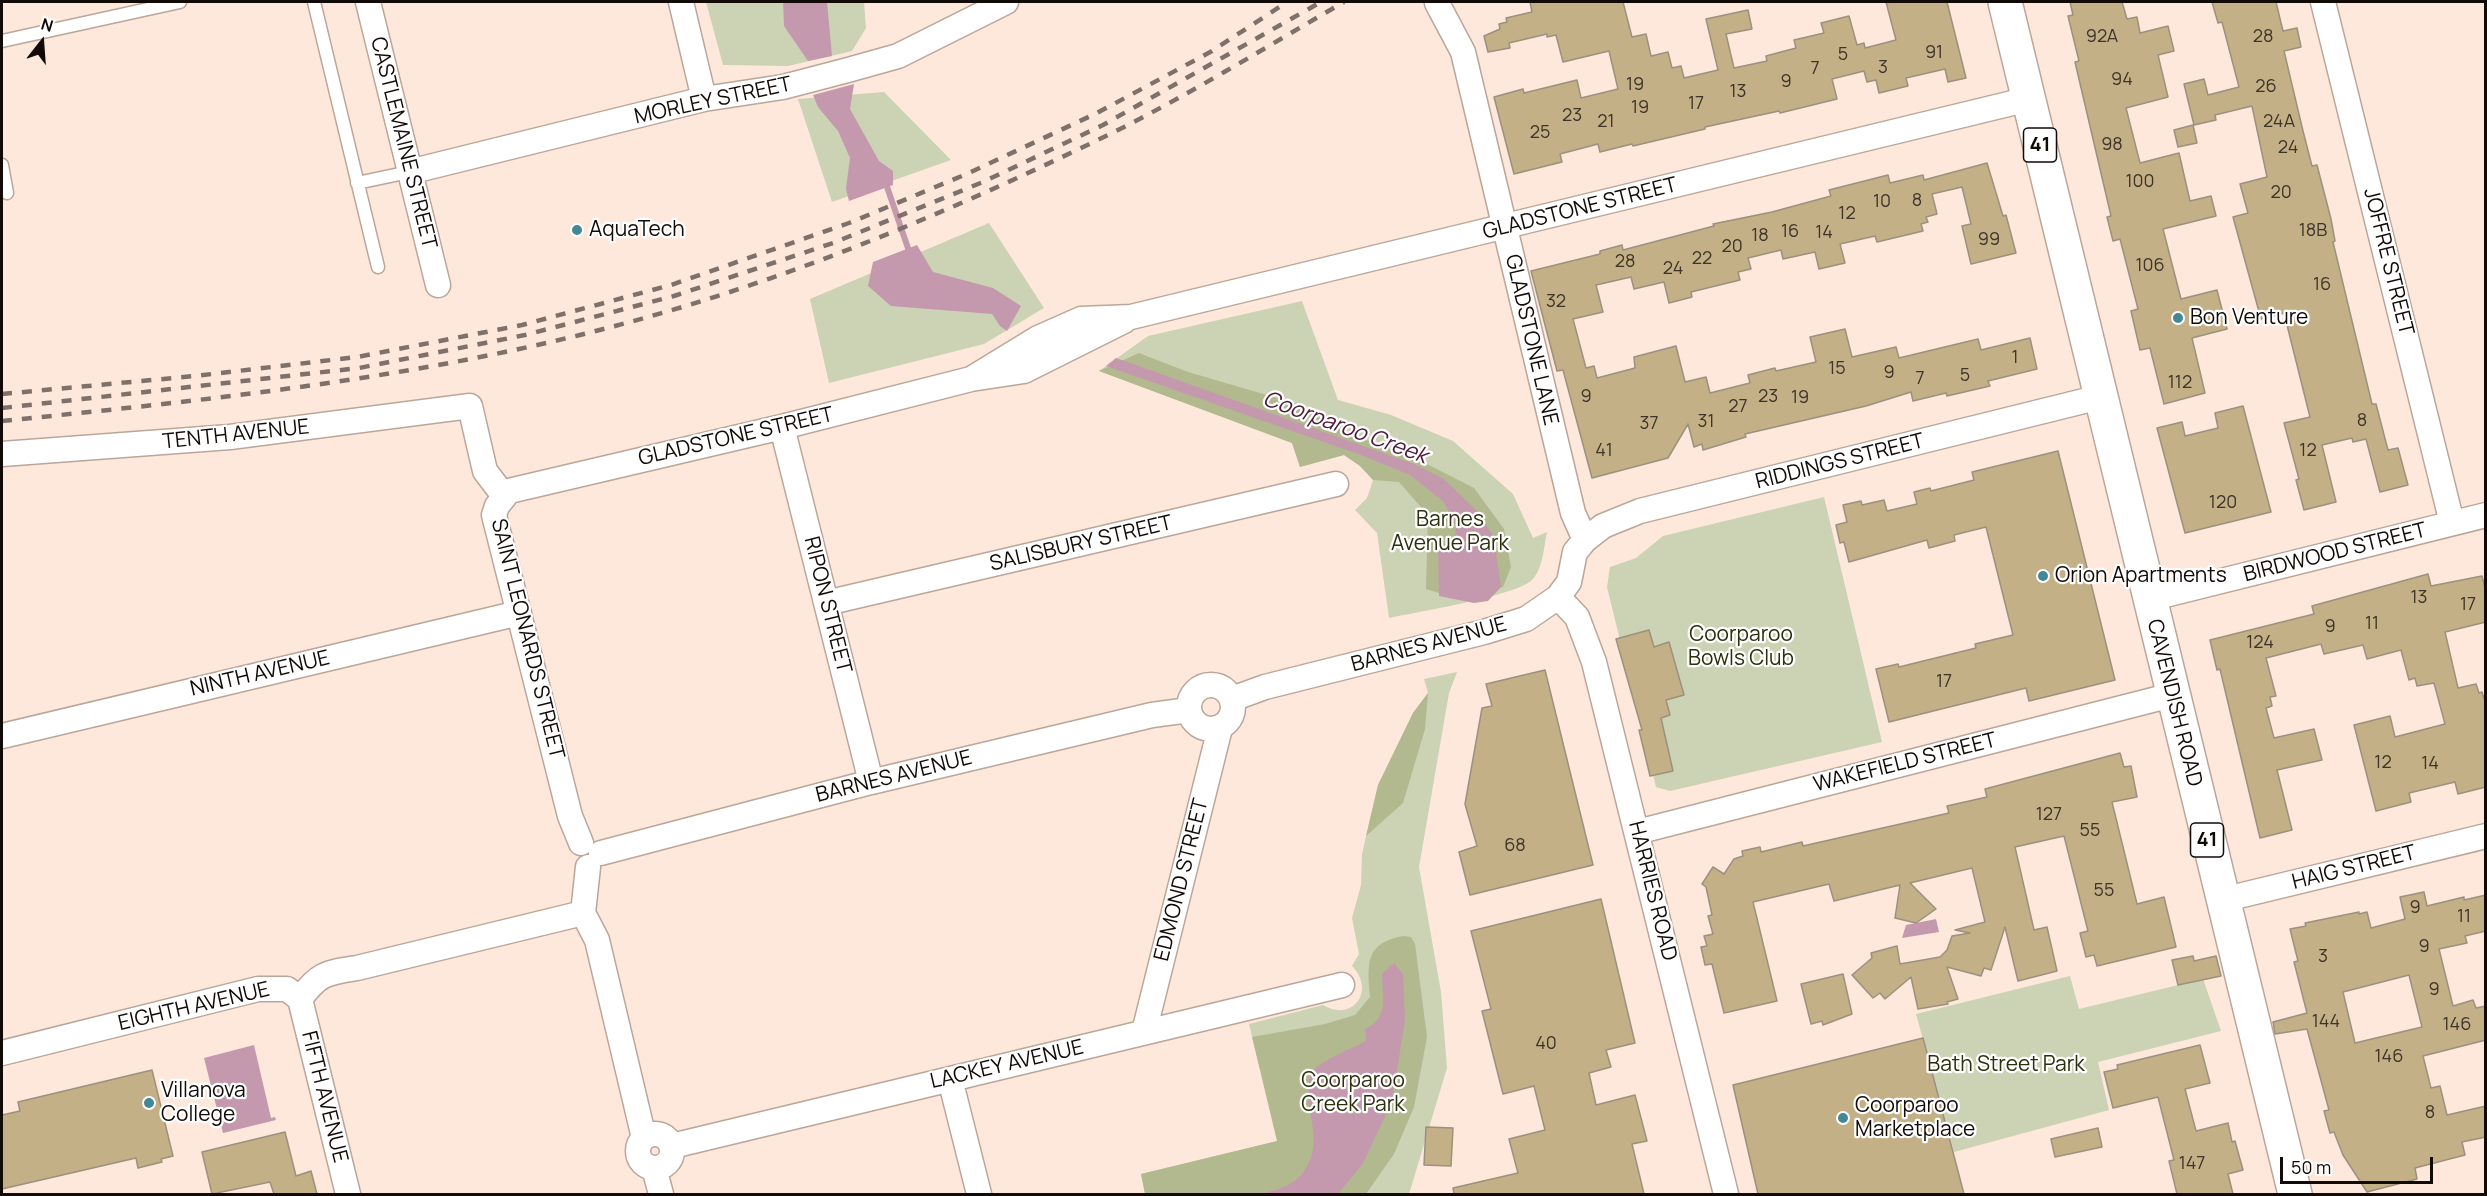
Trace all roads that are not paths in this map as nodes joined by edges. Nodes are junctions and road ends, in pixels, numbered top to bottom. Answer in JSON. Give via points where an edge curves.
{"nodes":[{"id":1,"x":180,"y":2,"type":"edge"},
{"id":2,"x":314,"y":2,"type":"edge"},
{"id":3,"x":368,"y":2,"type":"edge"},
{"id":4,"x":681,"y":2,"type":"edge"},
{"id":5,"x":1006,"y":2,"type":"edge"},
{"id":6,"x":2005,"y":2,"type":"edge"},
{"id":7,"x":2324,"y":2,"type":"edge"},
{"id":8,"x":1437,"y":3,"type":"dead end"},
{"id":9,"x":2,"y":41,"type":"edge"},
{"id":10,"x":704,"y":99,"type":"junction"},
{"id":11,"x":2029,"y":99,"type":"junction"},
{"id":12,"x":2,"y":165,"type":"edge"},
{"id":13,"x":409,"y":172,"type":"junction"},
{"id":14,"x":357,"y":183,"type":"junction"},
{"id":15,"x":7,"y":193,"type":"dead end"},
{"id":16,"x":1504,"y":228,"type":"junction"},
{"id":17,"x":378,"y":267,"type":"dead end"},
{"id":18,"x":438,"y":285,"type":"dead end"},
{"id":19,"x":2100,"y":397,"type":"junction"},
{"id":20,"x":470,"y":406,"type":"joint"},
{"id":21,"x":782,"y":427,"type":"junction"},
{"id":22,"x":2,"y":454,"type":"edge"},
{"id":23,"x":1336,"y":484,"type":"dead end"},
{"id":24,"x":504,"y":496,"type":"junction"},
{"id":25,"x":2486,"y":515,"type":"edge"},
{"id":26,"x":2452,"y":523,"type":"junction"},
{"id":27,"x":1585,"y":540,"type":"junction"},
{"id":28,"x":1558,"y":597,"type":"junction"},
{"id":29,"x":2149,"y":599,"type":"junction"},
{"id":30,"x":826,"y":603,"type":"junction"},
{"id":31,"x":519,"y":613,"type":"junction"},
{"id":32,"x":2172,"y":695,"type":"junction"},
{"id":33,"x":1232,"y":699,"type":"junction"},
{"id":34,"x":1189,"y":710,"type":"junction"},
{"id":35,"x":1220,"y":728,"type":"junction"},
{"id":36,"x":2,"y":736,"type":"edge"},
{"id":37,"x":871,"y":783,"type":"junction"},
{"id":38,"x":1637,"y":832,"type":"junction"},
{"id":39,"x":2486,"y":836,"type":"edge"},
{"id":40,"x":590,"y":855,"type":"junction"},
{"id":41,"x":2222,"y":900,"type":"junction"},
{"id":42,"x":584,"y":913,"type":"junction"},
{"id":43,"x":1342,"y":985,"type":"dead end"},
{"id":44,"x":300,"y":999,"type":"junction"},
{"id":45,"x":1144,"y":1032,"type":"junction"},
{"id":46,"x":2,"y":1053,"type":"edge"},
{"id":47,"x":950,"y":1079,"type":"junction"},
{"id":48,"x":644,"y":1138,"type":"junction"},
{"id":49,"x":672,"y":1146,"type":"junction"},
{"id":50,"x":654,"y":1168,"type":"junction"},
{"id":51,"x":348,"y":1194,"type":"edge"},
{"id":52,"x":661,"y":1194,"type":"edge"},
{"id":53,"x":978,"y":1194,"type":"edge"},
{"id":54,"x":1726,"y":1194,"type":"edge"},
{"id":55,"x":2295,"y":1194,"type":"edge"}],
"edges":[{"from":1,"to":9,"type":"lane"},
{"from":2,"to":14,"type":"lane"},
{"from":3,"to":13,"type":"street","name":"CASTLEMAINE STREET"},
{"from":4,"to":10,"type":"street"},
{"from":5,"to":10,"type":"street","name":"MORLEY STREET","via":[[898,56],[800,82]]},
{"from":6,"to":11,"type":"main road","name":"CAVENDISH ROAD","number":"41"},
{"from":7,"to":26,"type":"street","name":"JOFFRE STREET"},
{"from":8,"to":16,"type":"street","name":"GLADSTONE LANE","via":[[1463,52]]},
{"from":10,"to":13,"type":"street","name":"MORLEY STREET"},
{"from":11,"to":16,"type":"street","name":"GLADSTONE STREET"},
{"from":11,"to":19,"type":"main road","name":"CAVENDISH ROAD","number":"41"},
{"from":12,"to":15,"type":"lane"},
{"from":13,"to":14,"type":"lane"},
{"from":13,"to":18,"type":"street","name":"CASTLEMAINE STREET"},
{"from":14,"to":17,"type":"lane"},
{"from":16,"to":21,"type":"street","name":"GLADSTONE STREET","via":[[1131,317],[1024,370],[971,379]]},
{"from":16,"to":27,"type":"street","name":"GLADSTONE LANE","via":[[1575,523]]},
{"from":19,"to":27,"type":"street","name":"RIDDINGS STREET","via":[[1640,511],[1603,526]]},
{"from":19,"to":29,"type":"main road","name":"CAVENDISH ROAD","number":"41"},
{"from":20,"to":22,"type":"street","name":"TENTH AVENUE","via":[[230,437]]},
{"from":20,"to":24,"type":"street","name":"SAINT LEONARDS STREET","via":[[485,471]]},
{"from":21,"to":24,"type":"street","name":"GLADSTONE STREET","via":[[517,487]]},
{"from":21,"to":30,"type":"street","name":"RIPON STREET"},
{"from":23,"to":30,"type":"street","name":"SALISBURY STREET"},
{"from":24,"to":31,"type":"street","name":"SAINT LEONARDS STREET","via":[[494,515]]},
{"from":25,"to":26,"type":"street","name":"BIRDWOOD STREET"},
{"from":26,"to":29,"type":"street","name":"BIRDWOOD STREET"},
{"from":27,"to":28,"type":"street","name":"BARNES AVENUE","via":[[1575,552],[1569,582]]},
{"from":28,"to":33,"type":"street","name":"BARNES AVENUE","via":[[1526,619]]},
{"from":28,"to":38,"type":"street","name":"HARRIES ROAD","via":[[1577,617],[1584,632]]},
{"from":29,"to":32,"type":"main road","name":"CAVENDISH ROAD","number":"41"},
{"from":30,"to":37,"type":"street","name":"RIPON STREET"},
{"from":31,"to":36,"type":"street","name":"NINTH AVENUE"},
{"from":31,"to":40,"type":"street","name":"SAINT LEONARDS STREET","via":[[570,816]]},
{"from":32,"to":38,"type":"street","name":"WAKEFIELD STREET"},
{"from":32,"to":41,"type":"main road","name":"CAVENDISH ROAD","number":"41"},
{"from":33,"to":34,"type":"street","via":[[1217,685],[1203,687],[1192,696]]},
{"from":33,"to":35,"type":"street","via":[[1233,713]]},
{"from":34,"to":35,"type":"street","via":[[1200,726]]},
{"from":34,"to":37,"type":"street","name":"BARNES AVENUE","via":[[1152,715]]},
{"from":35,"to":45,"type":"street","name":"EDMOND STREET"},
{"from":37,"to":40,"type":"street","name":"BARNES AVENUE"},
{"from":38,"to":54,"type":"street","name":"HARRIES ROAD"},
{"from":39,"to":41,"type":"street","name":"HAIG STREET"},
{"from":40,"to":42,"type":"street","name":"SAINT LEONARDS STREET"},
{"from":41,"to":55,"type":"main road","name":"CAVENDISH ROAD","number":"41"},
{"from":42,"to":44,"type":"street","name":"EIGHTH AVENUE","via":[[325,973]]},
{"from":42,"to":48,"type":"street","via":[[597,940]]},
{"from":43,"to":45,"type":"street","name":"LACKEY AVENUE"},
{"from":44,"to":46,"type":"street","name":"EIGHTH AVENUE","via":[[287,989],[258,989]]},
{"from":44,"to":51,"type":"street","name":"FIFTH AVENUE"},
{"from":45,"to":47,"type":"street","name":"LACKEY AVENUE"},
{"from":47,"to":49,"type":"street","name":"LACKEY AVENUE"},
{"from":47,"to":53,"type":"street"},
{"from":48,"to":49,"type":"street","via":[[657,1134]]},
{"from":48,"to":50,"type":"street","via":[[639,1156]]},
{"from":49,"to":50,"type":"street","via":[[671,1159]]},
{"from":50,"to":52,"type":"street"}]}
